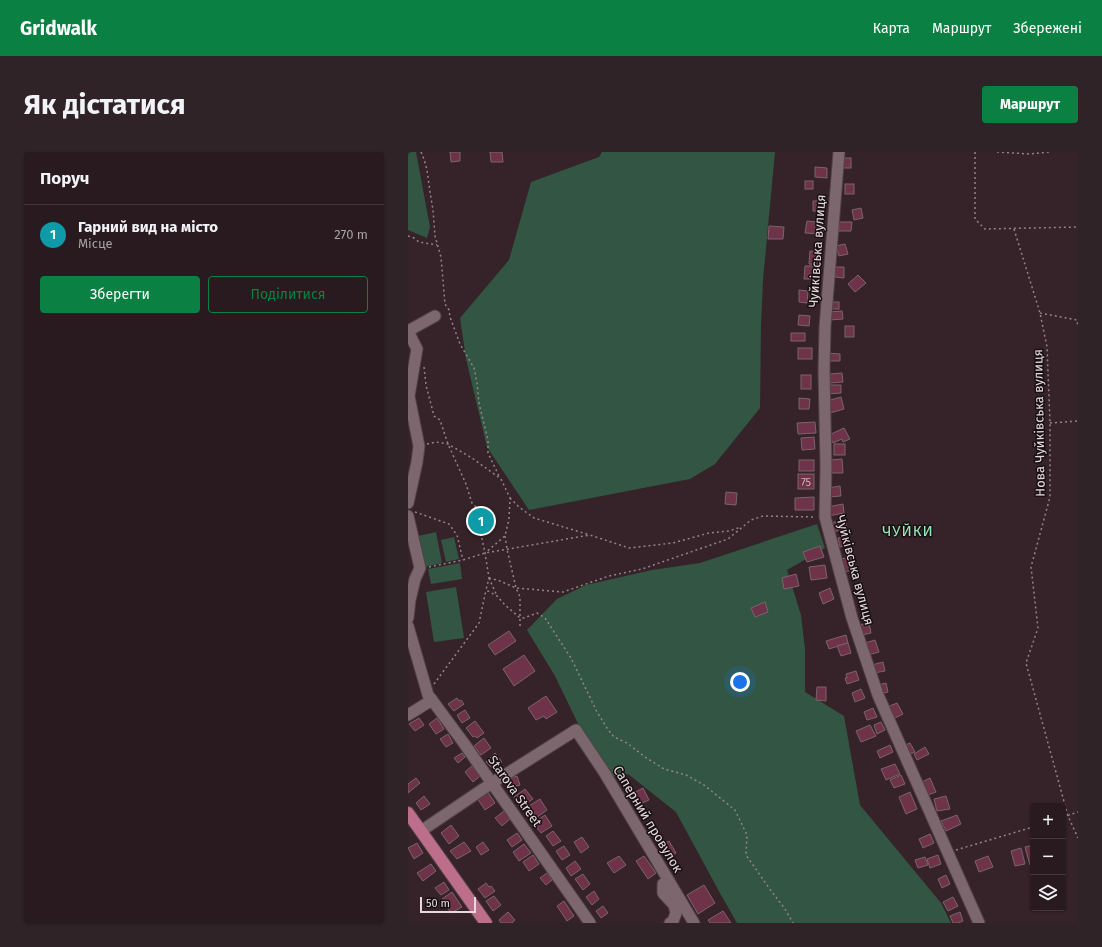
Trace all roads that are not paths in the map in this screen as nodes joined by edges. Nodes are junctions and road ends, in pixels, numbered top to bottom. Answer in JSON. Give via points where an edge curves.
{"nodes":[{"id":1,"x":839,"y":152,"type":"edge"},
{"id":2,"x":435,"y":316,"type":"dead end"},
{"id":3,"x":408,"y":503,"type":"edge"},
{"id":4,"x":411,"y":514,"type":"edge"},
{"id":5,"x":408,"y":618,"type":"edge"},
{"id":6,"x":408,"y":626,"type":"edge"},
{"id":7,"x":430,"y":698,"type":"junction"},
{"id":8,"x":408,"y":715,"type":"edge"},
{"id":9,"x":492,"y":783,"type":"junction"},
{"id":10,"x":413,"y":823,"type":"edge"},
{"id":11,"x":668,"y":881,"type":"junction"},
{"id":12,"x":486,"y":923,"type":"edge"},
{"id":13,"x":590,"y":923,"type":"edge"},
{"id":14,"x":670,"y":923,"type":"edge"},
{"id":15,"x":694,"y":923,"type":"edge"},
{"id":16,"x":979,"y":923,"type":"edge"}],
"edges":[{"from":1,"to":16,"type":"street","name":"Чуйківська вулиця","via":[[825,327],[825,517],[852,618],[878,695]]},
{"from":2,"to":3,"type":"street","via":[[408,331],[417,350],[409,396],[419,446]]},
{"from":4,"to":5,"type":"street","via":[[420,568],[415,579]]},
{"from":6,"to":7,"type":"street","name":"Starova Street"},
{"from":7,"to":8,"type":"street"},
{"from":7,"to":9,"type":"street","name":"Starova Street"},
{"from":9,"to":10,"type":"street"},
{"from":9,"to":11,"type":"street","name":"Саперний провулок","via":[[576,730],[604,772]]},
{"from":9,"to":13,"type":"street","name":"Starova Street"},
{"from":10,"to":12,"type":"main road"},
{"from":11,"to":14,"type":"street","via":[[663,884],[664,893],[674,905],[676,913]]},
{"from":11,"to":15,"type":"street","name":"Саперний провулок"}]}
